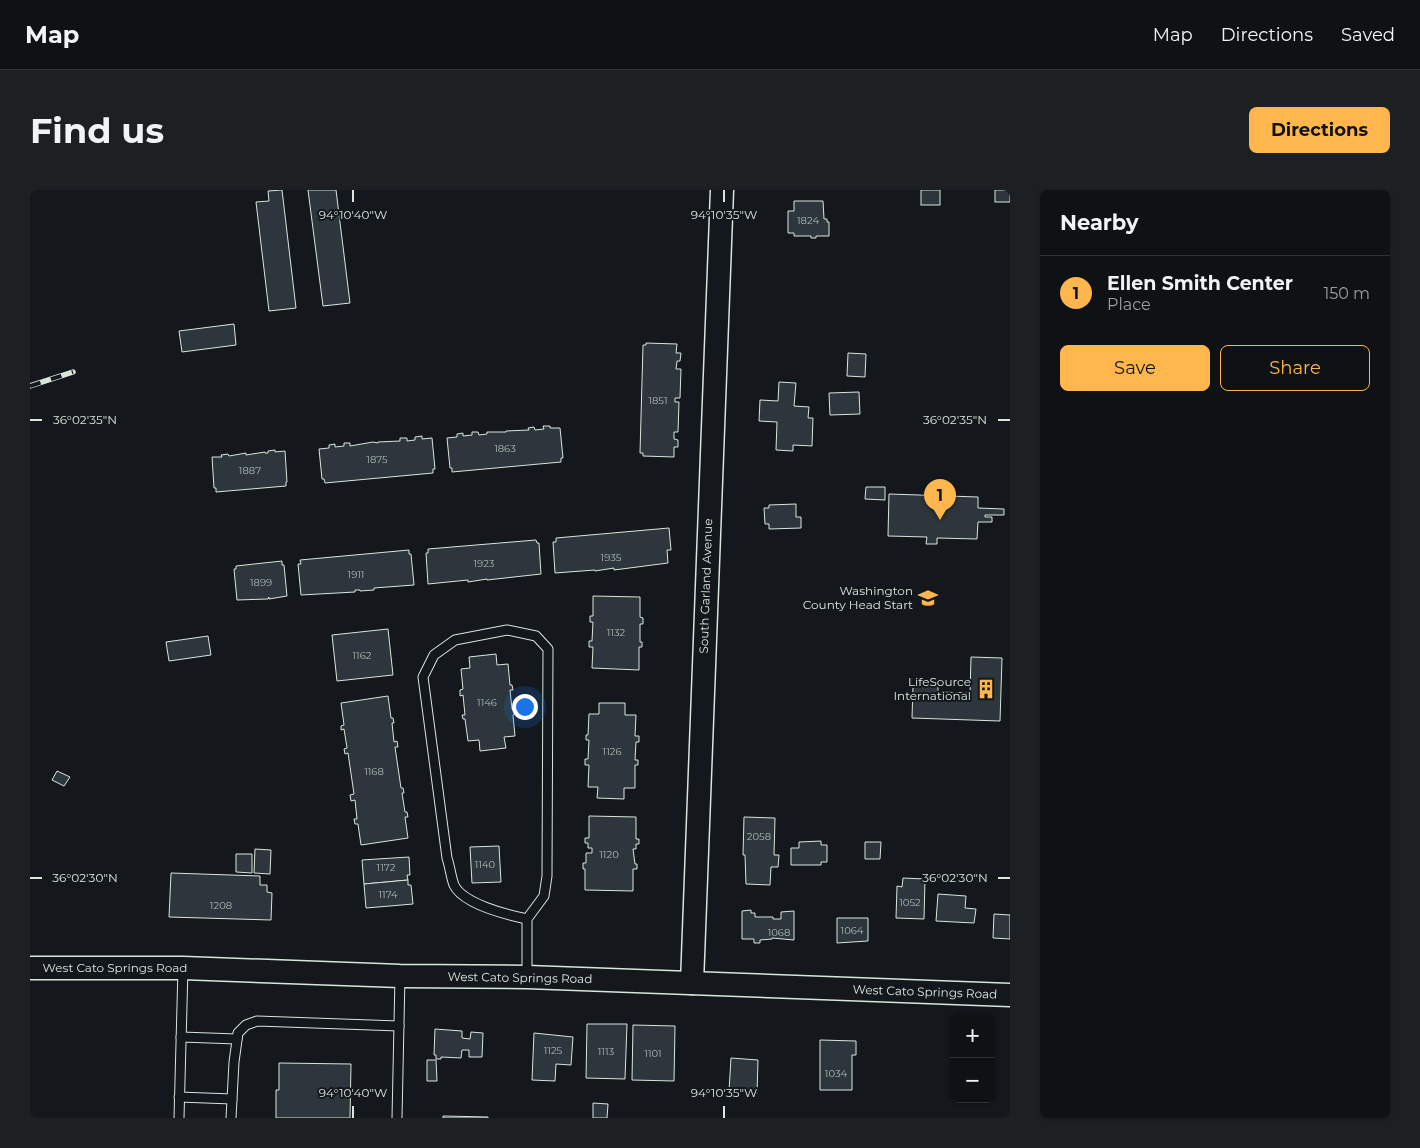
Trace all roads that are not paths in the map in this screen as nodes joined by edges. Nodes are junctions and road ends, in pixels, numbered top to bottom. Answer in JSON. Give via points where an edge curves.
{"nodes":[{"id":1,"x":722,"y":190,"type":"edge"},
{"id":2,"x":527,"y":918,"type":"junction"},
{"id":3,"x":30,"y":968,"type":"edge"},
{"id":4,"x":183,"y":968,"type":"junction"},
{"id":5,"x":400,"y":976,"type":"junction"},
{"id":6,"x":527,"y":976,"type":"junction"},
{"id":7,"x":692,"y":983,"type":"junction"},
{"id":8,"x":1010,"y":995,"type":"edge"},
{"id":9,"x":399,"y":1026,"type":"junction"},
{"id":10,"x":181,"y":1037,"type":"junction"},
{"id":11,"x":237,"y":1040,"type":"junction"},
{"id":12,"x":179,"y":1098,"type":"junction"},
{"id":13,"x":232,"y":1100,"type":"junction"},
{"id":14,"x":179,"y":1118,"type":"edge"},
{"id":15,"x":231,"y":1118,"type":"edge"},
{"id":16,"x":398,"y":1118,"type":"edge"}],
"edges":[{"from":1,"to":7,"type":"street","name":"South Garland Avenue"},
{"from":2,"to":2,"type":"lane","via":[[544,896],[547,876],[548,649],[536,636],[507,630],[455,640],[434,655],[423,677],[448,858],[455,887],[472,902],[510,916]]},
{"from":2,"to":6,"type":"lane"},
{"from":3,"to":4,"type":"street","name":"West Cato Springs Road"},
{"from":4,"to":5,"type":"street","name":"West Cato Springs Road"},
{"from":4,"to":10,"type":"lane"},
{"from":5,"to":6,"type":"street","name":"West Cato Springs Road"},
{"from":5,"to":9,"type":"lane"},
{"from":6,"to":7,"type":"street","name":"West Cato Springs Road"},
{"from":7,"to":8,"type":"street","name":"West Cato Springs Road"},
{"from":9,"to":11,"type":"lane","via":[[258,1021],[246,1025],[238,1033]]},
{"from":9,"to":16,"type":"lane"},
{"from":10,"to":11,"type":"lane"},
{"from":10,"to":12,"type":"lane"},
{"from":11,"to":13,"type":"lane"},
{"from":12,"to":13,"type":"lane"},
{"from":12,"to":14,"type":"lane"},
{"from":13,"to":15,"type":"lane"}]}
